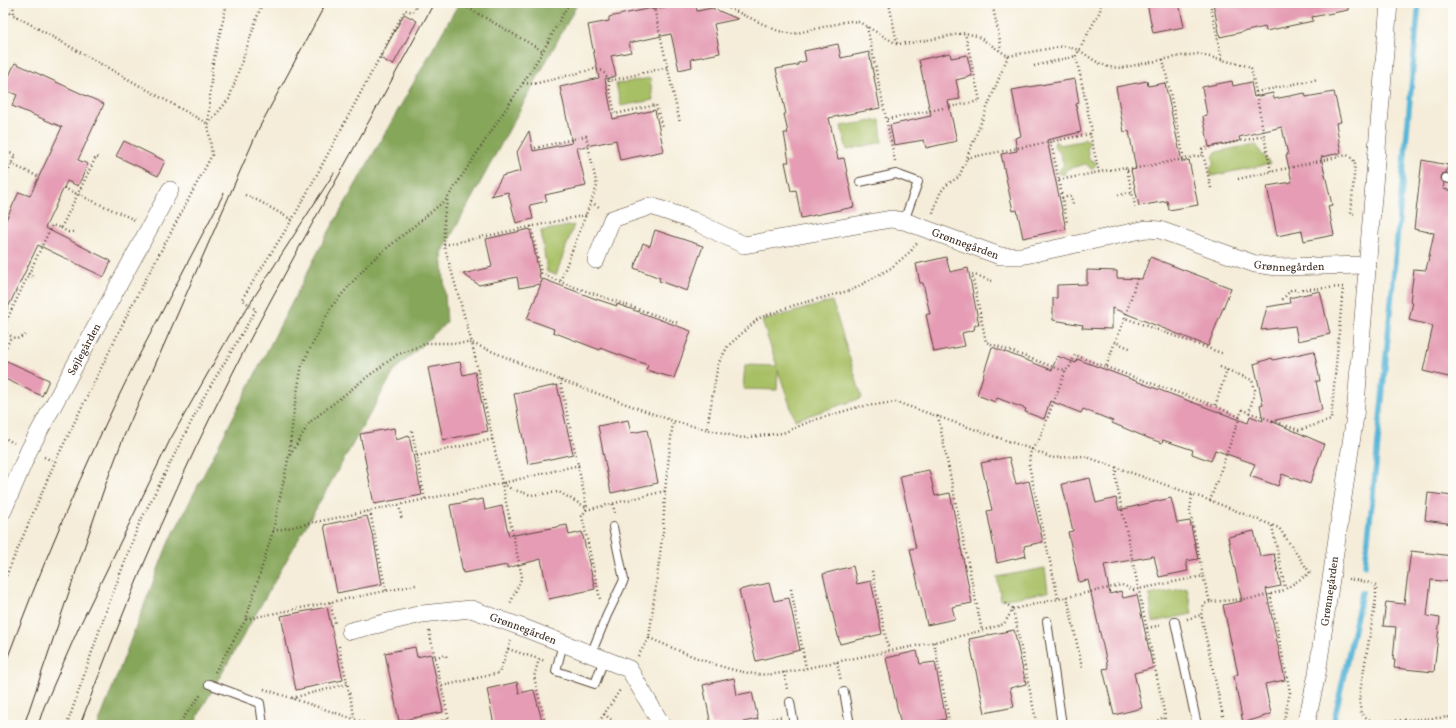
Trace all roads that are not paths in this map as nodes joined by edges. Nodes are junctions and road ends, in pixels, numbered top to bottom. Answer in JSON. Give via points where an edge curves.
{"nodes":[{"id":1,"x":1390,"y":3,"type":"edge"},
{"id":2,"x":860,"y":182,"type":"dead end"},
{"id":3,"x":170,"y":190,"type":"dead end"},
{"id":4,"x":904,"y":221,"type":"junction"},
{"id":5,"x":596,"y":260,"type":"dead end"},
{"id":6,"x":1368,"y":265,"type":"junction"},
{"id":7,"x":3,"y":511,"type":"edge"},
{"id":8,"x":613,"y":527,"type":"dead end"},
{"id":9,"x":1047,"y":621,"type":"dead end"},
{"id":10,"x":1175,"y":622,"type":"dead end"},
{"id":11,"x":341,"y":632,"type":"road end"},
{"id":12,"x":563,"y":643,"type":"junction"},
{"id":13,"x":598,"y":656,"type":"junction"},
{"id":14,"x":208,"y":684,"type":"road end"},
{"id":15,"x":844,"y":692,"type":"road end"},
{"id":16,"x":790,"y":702,"type":"road end"},
{"id":17,"x":263,"y":725,"type":"edge"},
{"id":18,"x":662,"y":725,"type":"edge"},
{"id":19,"x":794,"y":725,"type":"edge"},
{"id":20,"x":850,"y":725,"type":"edge"},
{"id":21,"x":1062,"y":725,"type":"edge"},
{"id":22,"x":1197,"y":725,"type":"edge"},
{"id":23,"x":1306,"y":725,"type":"edge"}],
"edges":[{"from":1,"to":6,"type":"street","name":"Grønnegården"},
{"from":2,"to":4,"type":"lane","via":[[896,174],[918,182]]},
{"from":3,"to":7,"type":"street","name":"Søjlegården","via":[[29,450]]},
{"from":4,"to":5,"type":"street","name":"Grønnegården","via":[[891,219],[744,245],[692,220],[651,206],[612,219]]},
{"from":4,"to":6,"type":"street","name":"Grønnegården","via":[[1000,256],[1021,256],[1146,229],[1160,230],[1255,264],[1277,267]]},
{"from":6,"to":23,"type":"street","name":"Grønnegården","via":[[1355,416],[1317,674]]},
{"from":8,"to":13,"type":"lane","via":[[624,580],[605,620]]},
{"from":9,"to":21,"type":"lane"},
{"from":10,"to":22,"type":"lane"},
{"from":11,"to":12,"type":"street","name":"Grønnegården","via":[[425,613],[471,609]]},
{"from":12,"to":13,"type":"street","name":"Grønnegården"},
{"from":12,"to":13,"type":"lane","via":[[556,671],[595,684]]},
{"from":13,"to":18,"type":"street","name":"Grønnegården","via":[[631,671]]},
{"from":14,"to":17,"type":"lane","via":[[260,703]]},
{"from":15,"to":20,"type":"lane"},
{"from":16,"to":19,"type":"lane"}]}
